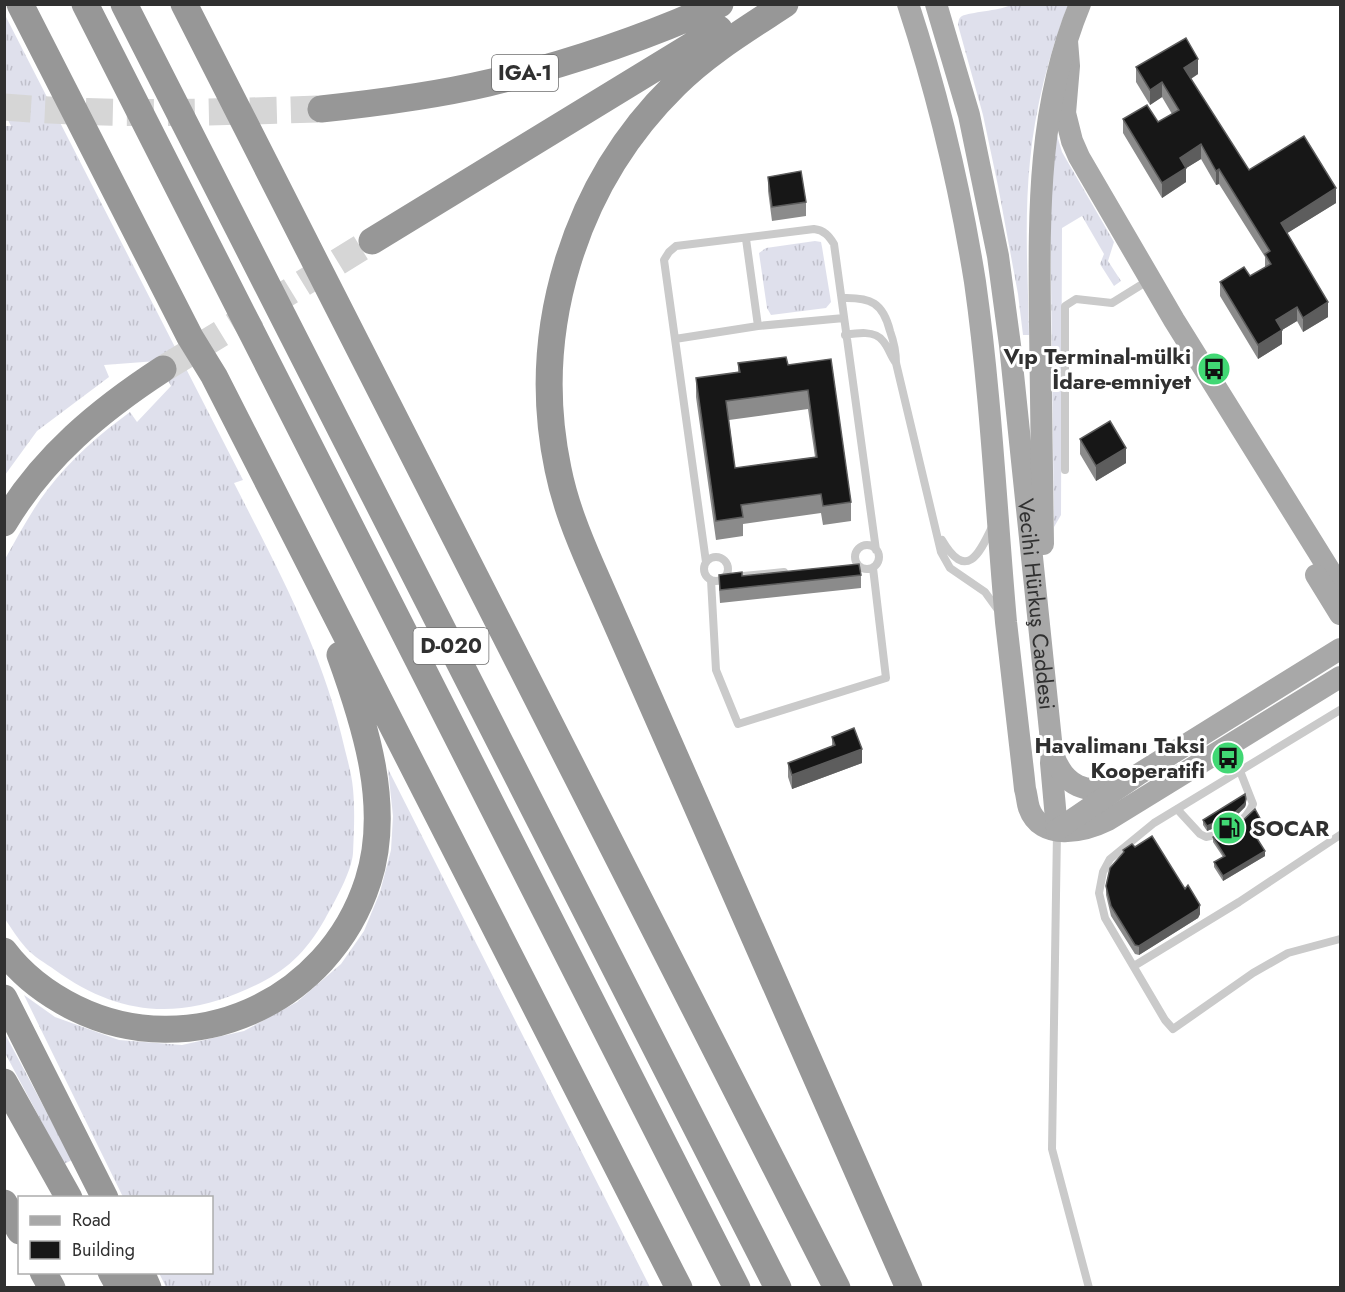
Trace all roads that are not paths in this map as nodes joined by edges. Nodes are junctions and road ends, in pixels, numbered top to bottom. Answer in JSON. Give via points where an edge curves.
{"nodes":[{"id":1,"x":21,"y":4,"type":"edge"},
{"id":2,"x":85,"y":4,"type":"edge"},
{"id":3,"x":124,"y":4,"type":"edge"},
{"id":4,"x":184,"y":4,"type":"edge"},
{"id":5,"x":720,"y":4,"type":"edge"},
{"id":6,"x":759,"y":4,"type":"edge"},
{"id":7,"x":785,"y":4,"type":"edge"},
{"id":8,"x":908,"y":4,"type":"edge"},
{"id":9,"x":936,"y":4,"type":"edge"},
{"id":10,"x":1080,"y":4,"type":"edge"},
{"id":11,"x":1068,"y":41,"type":"junction"},
{"id":12,"x":321,"y":109,"type":"tunnel mouth"},
{"id":13,"x":746,"y":239,"type":"junction"},
{"id":14,"x":372,"y":241,"type":"tunnel mouth"},
{"id":15,"x":1150,"y":279,"type":"junction"},
{"id":16,"x":842,"y":298,"type":"junction"},
{"id":17,"x":844,"y":318,"type":"junction"},
{"id":18,"x":758,"y":326,"type":"junction"},
{"id":19,"x":845,"y":335,"type":"junction"},
{"id":20,"x":190,"y":337,"type":"junction"},
{"id":21,"x":675,"y":339,"type":"junction"},
{"id":22,"x":896,"y":363,"type":"junction"},
{"id":23,"x":164,"y":369,"type":"tunnel mouth"},
{"id":24,"x":1065,"y":470,"type":"dead end"},
{"id":25,"x":997,"y":515,"type":"junction"},
{"id":26,"x":4,"y":523,"type":"edge"},
{"id":27,"x":938,"y":533,"type":"junction"},
{"id":28,"x":876,"y":550,"type":"junction"},
{"id":29,"x":706,"y":562,"type":"junction"},
{"id":30,"x":857,"y":565,"type":"junction"},
{"id":31,"x":846,"y":566,"type":"edge"},
{"id":32,"x":873,"y":568,"type":"junction"},
{"id":33,"x":791,"y":571,"type":"edge"},
{"id":34,"x":724,"y":578,"type":"junction"},
{"id":35,"x":711,"y":580,"type":"junction"},
{"id":36,"x":1341,"y":587,"type":"edge"},
{"id":37,"x":1341,"y":614,"type":"edge"},
{"id":38,"x":1038,"y":617,"type":"junction"},
{"id":39,"x":1007,"y":624,"type":"junction"},
{"id":40,"x":1341,"y":649,"type":"edge"},
{"id":41,"x":1341,"y":677,"type":"edge"},
{"id":42,"x":1341,"y":710,"type":"edge"},
{"id":43,"x":1052,"y":750,"type":"junction"},
{"id":44,"x":1240,"y":771,"type":"junction"},
{"id":45,"x":1139,"y":774,"type":"junction"},
{"id":46,"x":1177,"y":809,"type":"junction"},
{"id":47,"x":1057,"y":830,"type":"junction"},
{"id":48,"x":1341,"y":835,"type":"edge"},
{"id":49,"x":1341,"y":939,"type":"edge"},
{"id":50,"x":4,"y":951,"type":"edge"},
{"id":51,"x":1134,"y":966,"type":"junction"},
{"id":52,"x":4,"y":998,"type":"edge"},
{"id":53,"x":4,"y":1082,"type":"edge"},
{"id":54,"x":68,"y":1196,"type":"edge"},
{"id":55,"x":105,"y":1196,"type":"edge"},
{"id":56,"x":4,"y":1203,"type":"edge"},
{"id":57,"x":16,"y":1230,"type":"edge"},
{"id":58,"x":44,"y":1274,"type":"edge"},
{"id":59,"x":112,"y":1274,"type":"edge"},
{"id":60,"x":52,"y":1287,"type":"edge"},
{"id":61,"x":120,"y":1287,"type":"edge"},
{"id":62,"x":679,"y":1287,"type":"edge"},
{"id":63,"x":737,"y":1287,"type":"edge"},
{"id":64,"x":778,"y":1287,"type":"edge"},
{"id":65,"x":837,"y":1287,"type":"edge"},
{"id":66,"x":909,"y":1287,"type":"edge"},
{"id":67,"x":1089,"y":1287,"type":"edge"}],
"edges":[{"from":1,"to":20,"type":"highway"},
{"from":2,"to":63,"type":"highway","number":"D-020"},
{"from":3,"to":64,"type":"highway","number":"D-020"},
{"from":4,"to":65,"type":"highway"},
{"from":5,"to":12,"type":"highway","number":"IGA-1","via":[[574,60],[405,99]]},
{"from":6,"to":14,"type":"highway"},
{"from":7,"to":66,"type":"highway","via":[[709,55],[675,85],[631,135],[602,179],[572,248],[553,323],[549,361],[552,432],[564,494],[591,568]]},
{"from":8,"to":25,"type":"main road","name":"Vecihi Hürkuş Caddesi","via":[[939,106],[973,271]]},
{"from":9,"to":38,"type":"main road","name":"Vecihi Hürkuş Caddesi","via":[[969,115],[998,256]]},
{"from":10,"to":11,"type":"main road"},
{"from":11,"to":15,"type":"main road","via":[[1065,113],[1072,141]]},
{"from":11,"to":38,"type":"main road","via":[[1047,124],[1041,188],[1043,562]]},
{"from":13,"to":16,"type":"lane","via":[[821,230],[834,244]]},
{"from":13,"to":18,"type":"lane"},
{"from":13,"to":21,"type":"lane","via":[[676,246],[669,252],[664,268]]},
{"from":15,"to":24,"type":"lane","via":[[1112,303],[1076,299],[1065,306]]},
{"from":15,"to":36,"type":"main road"},
{"from":15,"to":37,"type":"main road","via":[[1147,295],[1151,308]]},
{"from":16,"to":17,"type":"lane"},
{"from":16,"to":22,"type":"lane","via":[[857,297],[881,308],[896,349]]},
{"from":17,"to":18,"type":"lane"},
{"from":17,"to":19,"type":"lane"},
{"from":18,"to":21,"type":"lane"},
{"from":19,"to":22,"type":"lane","via":[[878,337]]},
{"from":19,"to":28,"type":"lane"},
{"from":20,"to":50,"type":"highway","via":[[197,363],[326,621],[351,685],[377,801],[377,831],[368,880],[337,944],[308,975],[266,1005],[198,1027],[148,1029],[104,1020],[48,991]]},
{"from":20,"to":62,"type":"highway","via":[[214,376]]},
{"from":21,"to":29,"type":"lane"},
{"from":22,"to":27,"type":"lane"},
{"from":23,"to":26,"type":"highway","via":[[111,404],[74,436],[39,474]]},
{"from":25,"to":27,"type":"lane","via":[[982,548],[970,560],[955,558]]},
{"from":25,"to":39,"type":"main road","name":"Vecihi Hürkuş Caddesi"},
{"from":27,"to":39,"type":"lane","via":[[941,552],[950,568],[985,592]]},
{"from":28,"to":30,"type":"lane","via":[[870,546],[858,548],[854,555]]},
{"from":28,"to":32,"type":"lane","via":[[878,562]]},
{"from":29,"to":34,"type":"lane","via":[[715,557],[723,559],[728,569]]},
{"from":29,"to":35,"type":"lane","via":[[704,572]]},
{"from":30,"to":31,"type":"lane"},
{"from":30,"to":32,"type":"lane","via":[[866,570]]},
{"from":32,"to":35,"type":"lane","via":[[886,678],[738,724],[716,670]]},
{"from":33,"to":34,"type":"lane"},
{"from":34,"to":35,"type":"lane"},
{"from":38,"to":43,"type":"main road","name":"Vecihi Hürkuş Caddesi"},
{"from":39,"to":47,"type":"main road","name":"Vecihi Hürkuş Caddesi","via":[[1025,789],[1037,821],[1047,829]]},
{"from":40,"to":45,"type":"main road"},
{"from":41,"to":47,"type":"main road","via":[[1108,820],[1073,831]]},
{"from":42,"to":44,"type":"lane"},
{"from":43,"to":45,"type":"main road","via":[[1057,766],[1068,780],[1088,790],[1111,786]]},
{"from":43,"to":47,"type":"main road","name":"Vecihi Hürkuş Caddesi"},
{"from":44,"to":46,"type":"lane"},
{"from":44,"to":46,"type":"lane","via":[[1253,804],[1248,816],[1220,835],[1200,834]]},
{"from":45,"to":47,"type":"main road"},
{"from":46,"to":51,"type":"lane","via":[[1123,847],[1103,872],[1099,893],[1106,918]]},
{"from":47,"to":67,"type":"lane","via":[[1052,1149]]},
{"from":48,"to":51,"type":"lane"},
{"from":49,"to":51,"type":"lane","via":[[1288,952],[1173,1029]]},
{"from":52,"to":55,"type":"highway"},
{"from":53,"to":54,"type":"highway"},
{"from":56,"to":57,"type":"highway"},
{"from":58,"to":60,"type":"highway"},
{"from":59,"to":61,"type":"highway"}]}
